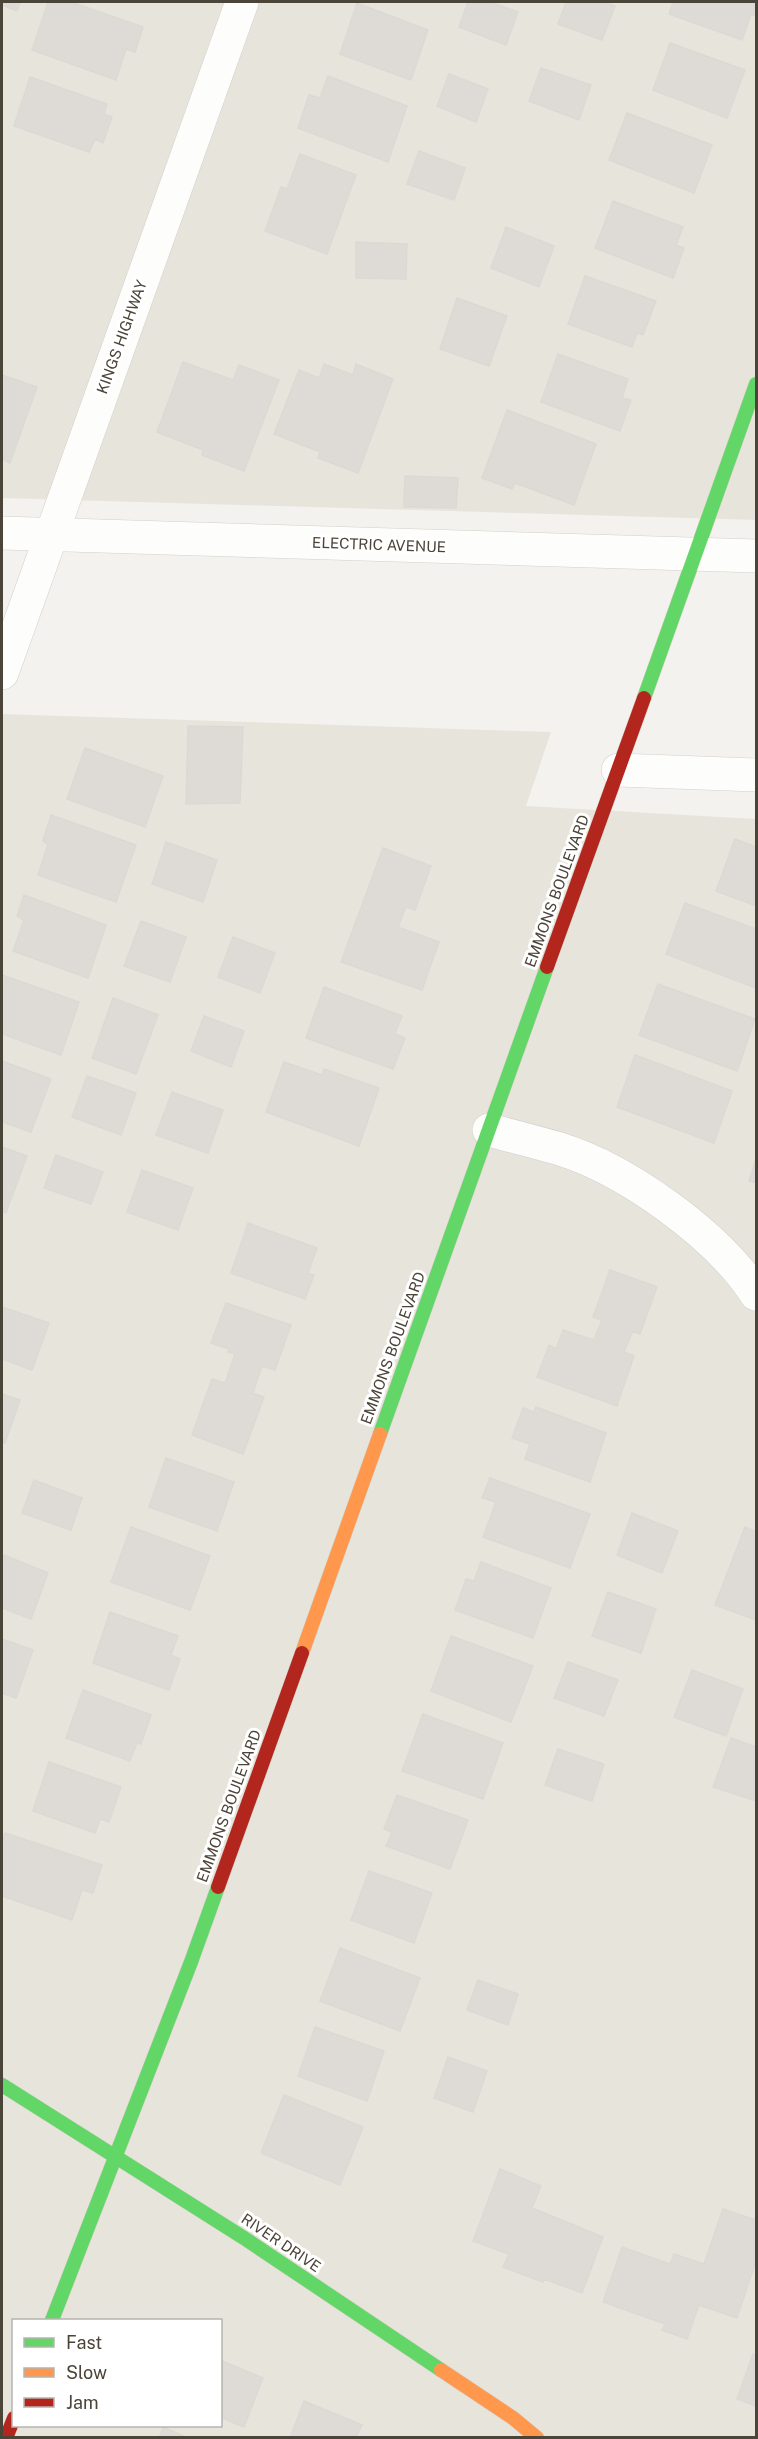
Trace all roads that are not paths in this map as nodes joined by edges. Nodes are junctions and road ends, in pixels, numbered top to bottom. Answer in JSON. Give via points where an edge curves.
{"nodes":[{"id":1,"x":242,"y":2,"type":"edge"},
{"id":2,"x":756,"y":384,"type":"edge"},
{"id":3,"x":2,"y":533,"type":"edge"},
{"id":4,"x":51,"y":534,"type":"junction"},
{"id":5,"x":695,"y":554,"type":"junction"},
{"id":6,"x":756,"y":556,"type":"edge"},
{"id":7,"x":2,"y":673,"type":"edge"},
{"id":8,"x":618,"y":770,"type":"junction"},
{"id":9,"x":756,"y":775,"type":"edge"},
{"id":10,"x":489,"y":1130,"type":"junction"},
{"id":11,"x":756,"y":1294,"type":"edge"},
{"id":12,"x":2,"y":2085,"type":"edge"},
{"id":13,"x":115,"y":2157,"type":"junction"},
{"id":14,"x":51,"y":2319,"type":"edge"},
{"id":15,"x":12,"y":2423,"type":"edge"},
{"id":16,"x":6,"y":2438,"type":"edge"},
{"id":17,"x":537,"y":2438,"type":"edge"}],
"edges":[{"from":1,"to":4,"type":"street","name":"KINGS HIGHWAY"},
{"from":2,"to":5,"type":"street","name":"EMMONS BOULEVARD"},
{"from":3,"to":4,"type":"street","name":"ELECTRIC AVENUE"},
{"from":4,"to":5,"type":"street","name":"ELECTRIC AVENUE"},
{"from":4,"to":7,"type":"street","name":"KINGS HIGHWAY"},
{"from":5,"to":6,"type":"street","name":"ELECTRIC AVENUE"},
{"from":5,"to":8,"type":"street","name":"EMMONS BOULEVARD"},
{"from":8,"to":9,"type":"street"},
{"from":8,"to":10,"type":"street","name":"EMMONS BOULEVARD"},
{"from":10,"to":11,"type":"street","via":[[561,1149],[629,1180],[690,1223],[723,1254]]},
{"from":10,"to":13,"type":"street","name":"EMMONS BOULEVARD","via":[[190,1962]]},
{"from":12,"to":13,"type":"street","name":"RIVER DRIVE"},
{"from":13,"to":14,"type":"street","name":"EMMONS BOULEVARD"},
{"from":13,"to":17,"type":"street","name":"RIVER DRIVE","via":[[254,2245],[513,2418]]},
{"from":15,"to":16,"type":"street"}]}
